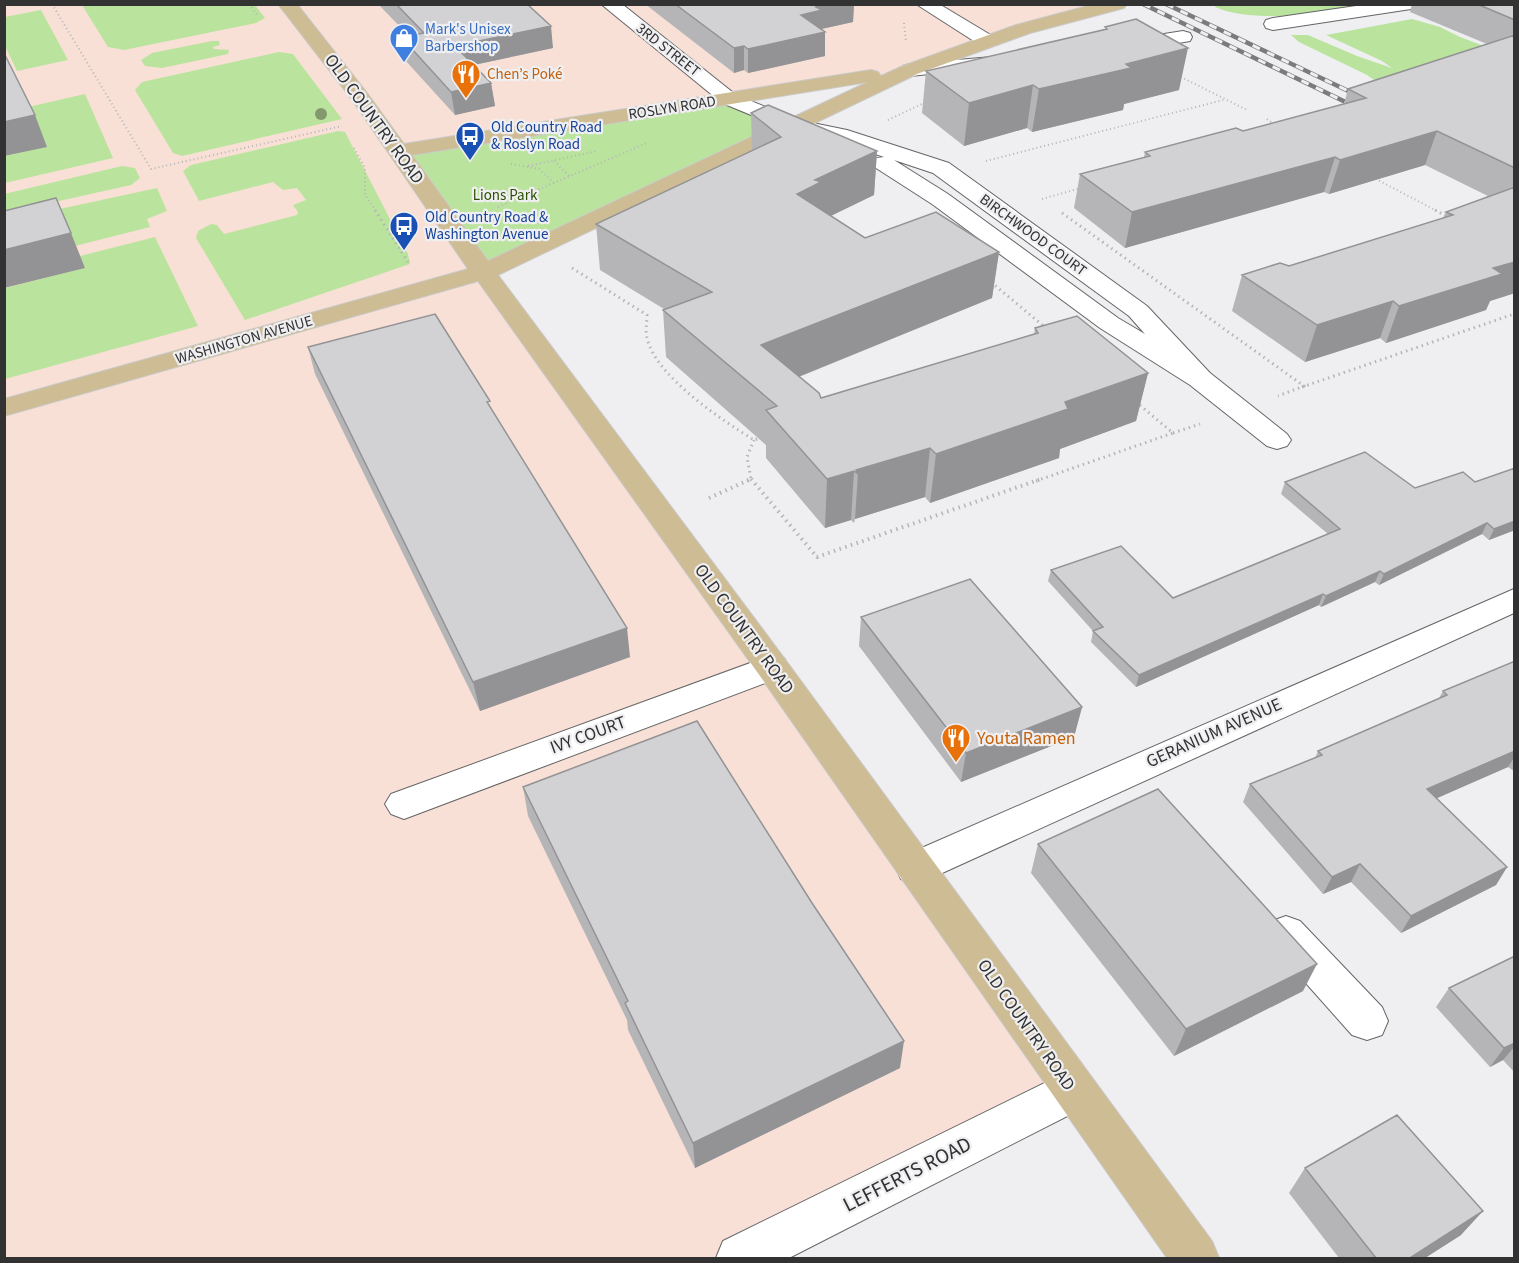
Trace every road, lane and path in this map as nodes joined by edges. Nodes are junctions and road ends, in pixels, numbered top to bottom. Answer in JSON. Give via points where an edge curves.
{"nodes":[{"id":1,"x":52,"y":4,"type":"edge"},
{"id":2,"x":249,"y":4,"type":"edge"},
{"id":3,"x":287,"y":4,"type":"edge"},
{"id":4,"x":610,"y":4,"type":"edge"},
{"id":5,"x":925,"y":4,"type":"edge"},
{"id":6,"x":1118,"y":4,"type":"edge"},
{"id":7,"x":1411,"y":4,"type":"edge"},
{"id":8,"x":260,"y":19,"type":"dead end"},
{"id":9,"x":904,"y":19,"type":"dead end"},
{"id":10,"x":1273,"y":24,"type":"dead end"},
{"id":11,"x":1183,"y":37,"type":"dead end"},
{"id":12,"x":987,"y":41,"type":"junction"},
{"id":13,"x":906,"y":42,"type":"dead end"},
{"id":14,"x":1109,"y":49,"type":"edge"},
{"id":15,"x":1013,"y":62,"type":"edge"},
{"id":16,"x":910,"y":70,"type":"junction"},
{"id":17,"x":1172,"y":73,"type":"edge"},
{"id":18,"x":729,"y":99,"type":"junction"},
{"id":19,"x":930,"y":100,"type":"edge"},
{"id":20,"x":1224,"y":100,"type":"junction"},
{"id":21,"x":1247,"y":110,"type":"dead end"},
{"id":22,"x":1267,"y":119,"type":"dead end"},
{"id":23,"x":339,"y":121,"type":"dead end"},
{"id":24,"x":885,"y":121,"type":"dead end"},
{"id":25,"x":792,"y":125,"type":"junction"},
{"id":26,"x":342,"y":126,"type":"junction"},
{"id":27,"x":1278,"y":127,"type":"edge"},
{"id":28,"x":345,"y":132,"type":"dead end"},
{"id":29,"x":350,"y":141,"type":"dead end"},
{"id":30,"x":648,"y":142,"type":"dead end"},
{"id":31,"x":603,"y":150,"type":"dead end"},
{"id":32,"x":399,"y":151,"type":"junction"},
{"id":33,"x":553,"y":161,"type":"junction"},
{"id":34,"x":980,"y":163,"type":"dead end"},
{"id":35,"x":527,"y":166,"type":"dead end"},
{"id":36,"x":569,"y":176,"type":"junction"},
{"id":37,"x":1370,"y":176,"type":"edge"},
{"id":38,"x":1086,"y":187,"type":"dead end"},
{"id":39,"x":1041,"y":199,"type":"dead end"},
{"id":40,"x":498,"y":207,"type":"dead end"},
{"id":41,"x":1452,"y":219,"type":"edge"},
{"id":42,"x":401,"y":268,"type":"dead end"},
{"id":43,"x":572,"y":268,"type":"dead end"},
{"id":44,"x":484,"y":272,"type":"junction"},
{"id":45,"x":986,"y":278,"type":"edge"},
{"id":46,"x":1515,"y":314,"type":"edge"},
{"id":47,"x":1048,"y":329,"type":"edge"},
{"id":48,"x":1296,"y":389,"type":"dead end"},
{"id":49,"x":1128,"y":396,"type":"edge"},
{"id":50,"x":4,"y":408,"type":"edge"},
{"id":51,"x":764,"y":437,"type":"edge"},
{"id":52,"x":753,"y":440,"type":"junction"},
{"id":53,"x":1277,"y":440,"type":"dead end"},
{"id":54,"x":751,"y":479,"type":"junction"},
{"id":55,"x":709,"y":498,"type":"dead end"},
{"id":56,"x":1515,"y":600,"type":"edge"},
{"id":57,"x":772,"y":667,"type":"junction"},
{"id":58,"x":404,"y":804,"type":"dead end"},
{"id":59,"x":915,"y":868,"type":"junction"},
{"id":60,"x":1263,"y":908,"type":"edge"},
{"id":61,"x":1367,"y":1021,"type":"dead end"},
{"id":62,"x":1073,"y":1090,"type":"junction"},
{"id":63,"x":740,"y":1258,"type":"edge"},
{"id":64,"x":1195,"y":1258,"type":"edge"}],
"edges":[{"from":1,"to":26,"type":"path","via":[[151,169]]},
{"from":2,"to":8,"type":"path"},
{"from":3,"to":32,"type":"main road","name":"OLD COUNTRY ROAD"},
{"from":4,"to":18,"type":"street","name":"3RD STREET"},
{"from":5,"to":12,"type":"street"},
{"from":6,"to":12,"type":"main road","name":"ROSLYN ROAD"},
{"from":7,"to":10,"type":"street"},
{"from":9,"to":13,"type":"path"},
{"from":11,"to":14,"type":"street"},
{"from":12,"to":16,"type":"main road","name":"ROSLYN ROAD"},
{"from":15,"to":16,"type":"street"},
{"from":16,"to":18,"type":"main road","name":"ROSLYN ROAD"},
{"from":16,"to":25,"type":"main road","name":"ROSLYN ROAD"},
{"from":17,"to":20,"type":"path"},
{"from":18,"to":25,"type":"street","name":"3RD STREET"},
{"from":18,"to":32,"type":"main road","name":"ROSLYN ROAD"},
{"from":19,"to":24,"type":"path"},
{"from":20,"to":21,"type":"path"},
{"from":20,"to":34,"type":"path"},
{"from":22,"to":27,"type":"path"},
{"from":23,"to":26,"type":"path"},
{"from":25,"to":44,"type":"main road","name":"ROSLYN ROAD"},
{"from":25,"to":53,"type":"street","name":"BIRCHWOOD COURT","via":[[839,135],[916,182],[1109,323],[1200,379]]},
{"from":26,"to":28,"type":"path"},
{"from":29,"to":42,"type":"path","via":[[365,168],[365,195],[410,264]]},
{"from":30,"to":36,"type":"path"},
{"from":31,"to":33,"type":"path"},
{"from":32,"to":44,"type":"main road","name":"OLD COUNTRY ROAD"},
{"from":33,"to":35,"type":"path"},
{"from":33,"to":36,"type":"path"},
{"from":36,"to":40,"type":"path"},
{"from":37,"to":41,"type":"path"},
{"from":38,"to":39,"type":"path"},
{"from":43,"to":52,"type":"path","via":[[647,315],[647,340],[674,379]]},
{"from":44,"to":50,"type":"main road","name":"WASHINGTON AVENUE"},
{"from":44,"to":57,"type":"main road","name":"OLD COUNTRY ROAD"},
{"from":45,"to":47,"type":"path"},
{"from":46,"to":48,"type":"path"},
{"from":49,"to":54,"type":"path","via":[[1173,433],[817,557]]},
{"from":51,"to":52,"type":"path"},
{"from":52,"to":54,"type":"path","via":[[747,458]]},
{"from":54,"to":55,"type":"path"},
{"from":56,"to":59,"type":"street","name":"GERANIUM AVENUE","via":[[1146,782]]},
{"from":57,"to":58,"type":"street","name":"IVY COURT"},
{"from":57,"to":59,"type":"main road","name":"OLD COUNTRY ROAD"},
{"from":59,"to":62,"type":"main road","name":"OLD COUNTRY ROAD"},
{"from":60,"to":61,"type":"street"},
{"from":62,"to":63,"type":"street","name":"LEFFERTS ROAD"},
{"from":62,"to":64,"type":"main road","name":"OLD COUNTRY ROAD"}]}
